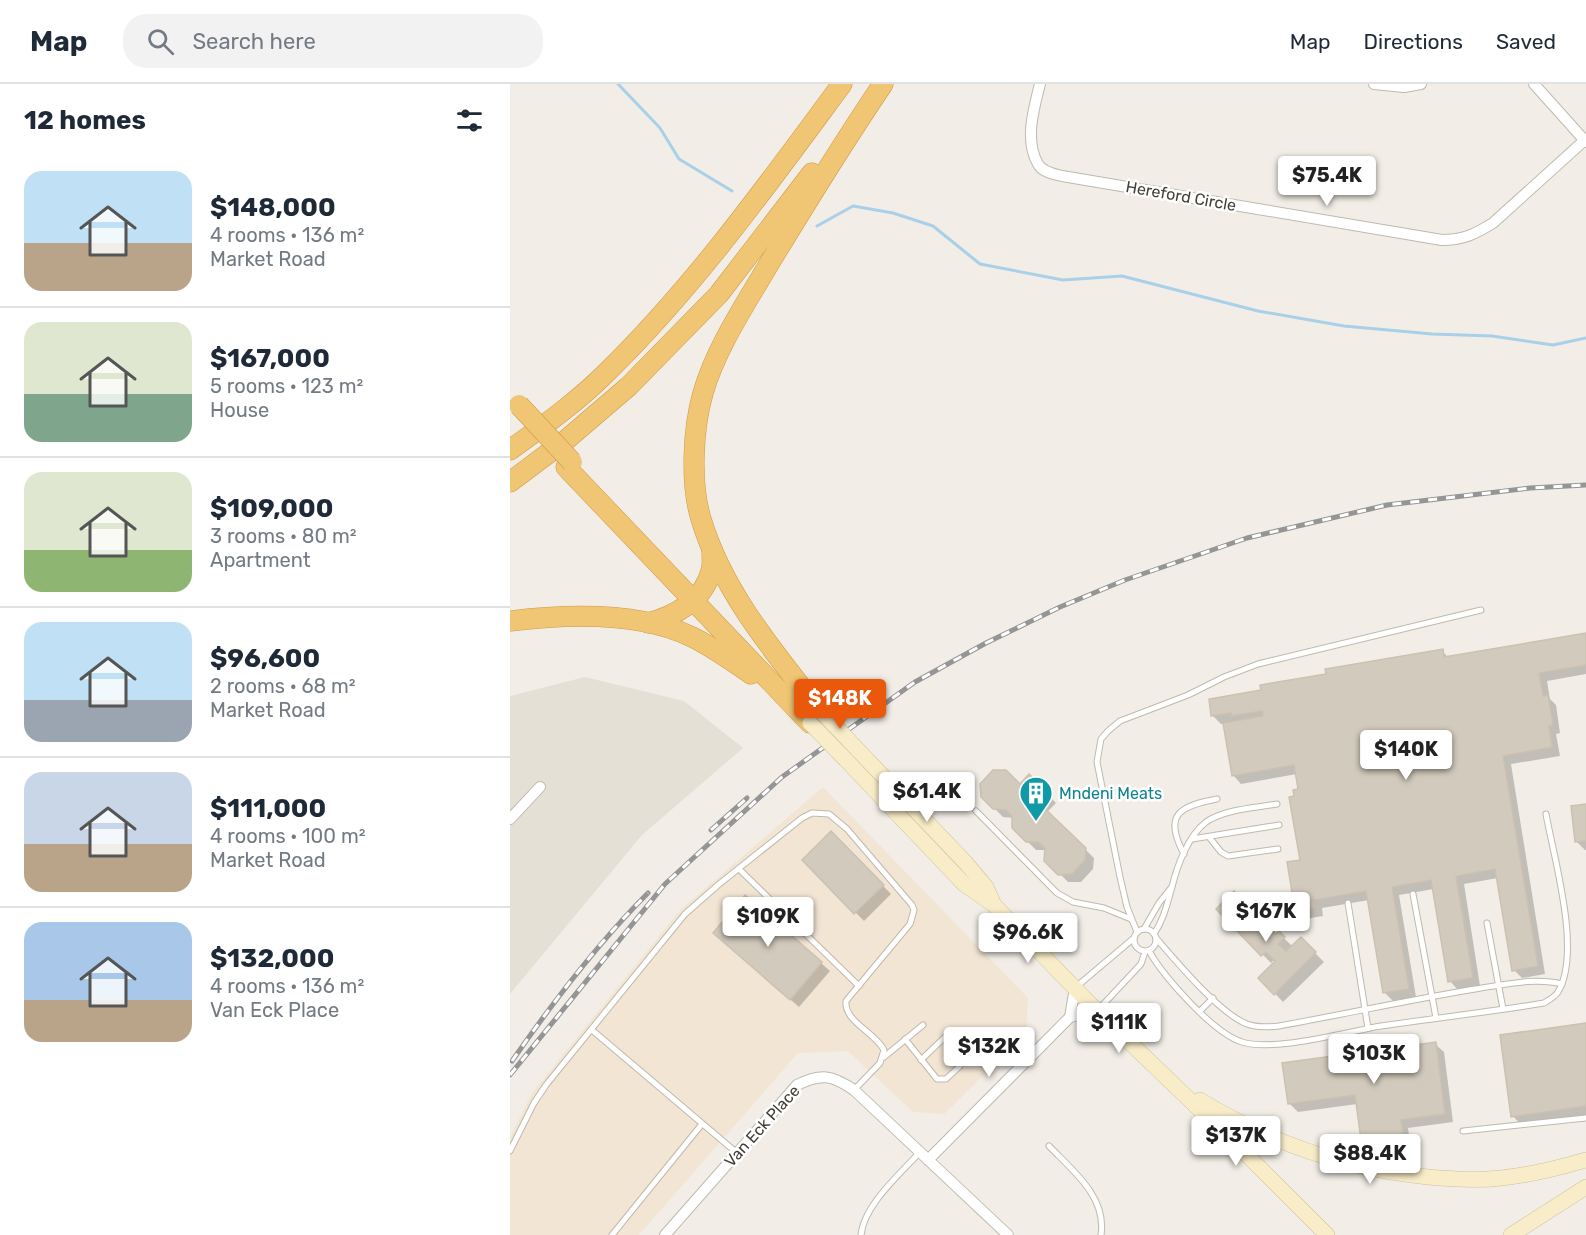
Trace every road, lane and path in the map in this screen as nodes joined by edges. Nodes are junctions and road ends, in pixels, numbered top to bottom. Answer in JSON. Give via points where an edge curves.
{"nodes":[{"id":1,"x":842,"y":84,"type":"edge"},
{"id":2,"x":878,"y":84,"type":"edge"},
{"id":3,"x":883,"y":84,"type":"edge"},
{"id":4,"x":1040,"y":84,"type":"edge"},
{"id":5,"x":1374,"y":84,"type":"edge"},
{"id":6,"x":1421,"y":84,"type":"edge"},
{"id":7,"x":1534,"y":84,"type":"edge"},
{"id":8,"x":1585,"y":140,"type":"edge"},
{"id":9,"x":513,"y":405,"type":"edge"},
{"id":10,"x":562,"y":411,"type":"junction"},
{"id":11,"x":510,"y":439,"type":"edge"},
{"id":12,"x":510,"y":450,"type":"edge"},
{"id":13,"x":570,"y":465,"type":"junction"},
{"id":14,"x":510,"y":482,"type":"edge"},
{"id":15,"x":712,"y":552,"type":"junction"},
{"id":16,"x":696,"y":597,"type":"junction"},
{"id":17,"x":1481,"y":610,"type":"dead end"},
{"id":18,"x":510,"y":621,"type":"edge"},
{"id":19,"x":648,"y":623,"type":"junction"},
{"id":20,"x":811,"y":713,"type":"junction"},
{"id":21,"x":540,"y":787,"type":"dead end"},
{"id":22,"x":1217,"y":799,"type":"dead end"},
{"id":23,"x":1277,"y":804,"type":"dead end"},
{"id":24,"x":976,"y":811,"type":"dead end"},
{"id":25,"x":1546,"y":814,"type":"dead end"},
{"id":26,"x":510,"y":819,"type":"edge"},
{"id":27,"x":1279,"y":825,"type":"dead end"},
{"id":28,"x":1209,"y":837,"type":"junction"},
{"id":29,"x":1192,"y":840,"type":"junction"},
{"id":30,"x":1278,"y":849,"type":"dead end"},
{"id":31,"x":1184,"y":854,"type":"junction"},
{"id":32,"x":739,"y":869,"type":"junction"},
{"id":33,"x":1172,"y":887,"type":"junction"},
{"id":34,"x":1413,"y":894,"type":"dead end"},
{"id":35,"x":1348,"y":903,"type":"dead end"},
{"id":36,"x":994,"y":905,"type":"junction"},
{"id":37,"x":1131,"y":919,"type":"junction"},
{"id":38,"x":1487,"y":923,"type":"dead end"},
{"id":39,"x":1144,"y":929,"type":"junction"},
{"id":40,"x":1137,"y":932,"type":"junction"},
{"id":41,"x":1155,"y":936,"type":"junction"},
{"id":42,"x":1134,"y":938,"type":"junction"},
{"id":43,"x":1147,"y":951,"type":"junction"},
{"id":44,"x":1562,"y":984,"type":"junction"},
{"id":45,"x":859,"y":986,"type":"junction"},
{"id":46,"x":1499,"y":986,"type":"junction"},
{"id":47,"x":1075,"y":988,"type":"junction"},
{"id":48,"x":1433,"y":996,"type":"junction"},
{"id":49,"x":1213,"y":998,"type":"junction"},
{"id":50,"x":1503,"y":1009,"type":"junction"},
{"id":51,"x":1364,"y":1010,"type":"junction"},
{"id":52,"x":1097,"y":1011,"type":"junction"},
{"id":53,"x":1200,"y":1011,"type":"junction"},
{"id":54,"x":1070,"y":1017,"type":"junction"},
{"id":55,"x":1436,"y":1018,"type":"junction"},
{"id":56,"x":923,"y":1026,"type":"dead end"},
{"id":57,"x":1368,"y":1028,"type":"junction"},
{"id":58,"x":592,"y":1030,"type":"junction"},
{"id":59,"x":946,"y":1036,"type":"dead end"},
{"id":60,"x":905,"y":1040,"type":"junction"},
{"id":61,"x":884,"y":1056,"type":"junction"},
{"id":62,"x":921,"y":1060,"type":"junction"},
{"id":63,"x":960,"y":1066,"type":"dead end"},
{"id":64,"x":1175,"y":1084,"type":"junction"},
{"id":65,"x":854,"y":1090,"type":"junction"},
{"id":66,"x":1586,"y":1118,"type":"edge"},
{"id":67,"x":702,"y":1124,"type":"junction"},
{"id":68,"x":1463,"y":1131,"type":"dead end"},
{"id":69,"x":1049,"y":1146,"type":"dead end"},
{"id":70,"x":510,"y":1151,"type":"edge"},
{"id":71,"x":920,"y":1152,"type":"junction"},
{"id":72,"x":737,"y":1153,"type":"junction"},
{"id":73,"x":928,"y":1160,"type":"junction"},
{"id":74,"x":1586,"y":1160,"type":"edge"},
{"id":75,"x":1586,"y":1187,"type":"edge"},
{"id":76,"x":612,"y":1235,"type":"edge"},
{"id":77,"x":665,"y":1235,"type":"edge"},
{"id":78,"x":861,"y":1235,"type":"edge"},
{"id":79,"x":1008,"y":1235,"type":"edge"},
{"id":80,"x":1101,"y":1235,"type":"edge"},
{"id":81,"x":1327,"y":1235,"type":"edge"},
{"id":82,"x":1511,"y":1235,"type":"edge"}],
"edges":[{"from":1,"to":10,"type":"highway","via":[[678,298],[605,375]]},
{"from":2,"to":14,"type":"highway","via":[[719,294],[629,386]]},
{"from":3,"to":15,"type":"highway","via":[[758,284],[717,357],[703,393],[694,441],[696,479],[700,516]]},
{"from":4,"to":8,"type":"street","name":"Hereford Circle","via":[[1031,133],[1038,165],[1047,172],[1442,240],[1460,240],[1493,223]]},
{"from":5,"to":6,"type":"street"},
{"from":7,"to":8,"type":"street"},
{"from":9,"to":13,"type":"highway"},
{"from":10,"to":11,"type":"highway"},
{"from":10,"to":12,"type":"highway"},
{"from":13,"to":16,"type":"highway","via":[[657,561]]},
{"from":13,"to":16,"type":"highway","via":[[690,580]]},
{"from":15,"to":16,"type":"highway","via":[[712,570]]},
{"from":15,"to":20,"type":"highway"},
{"from":16,"to":19,"type":"highway","via":[[664,619]]},
{"from":16,"to":20,"type":"highway"},
{"from":17,"to":37,"type":"lane","via":[[1258,664],[1120,721],[1108,731],[1101,739],[1097,762]]},
{"from":18,"to":19,"type":"highway","via":[[604,616]]},
{"from":19,"to":20,"type":"highway","via":[[691,636]]},
{"from":20,"to":36,"type":"street","bridge":true,"via":[[846,760],[964,884]]},
{"from":20,"to":36,"type":"street","bridge":true,"via":[[857,748],[965,862],[986,887]]},
{"from":21,"to":26,"type":"street"},
{"from":22,"to":31,"type":"lane","via":[[1193,803],[1179,814],[1175,830]]},
{"from":23,"to":29,"type":"lane","via":[[1208,821]]},
{"from":24,"to":37,"type":"lane","via":[[1057,893],[1072,902],[1093,904]]},
{"from":25,"to":44,"type":"lane","via":[[1568,945]]},
{"from":27,"to":28,"type":"lane"},
{"from":28,"to":29,"type":"lane"},
{"from":28,"to":30,"type":"lane","via":[[1228,856]]},
{"from":29,"to":31,"type":"lane"},
{"from":31,"to":33,"type":"lane"},
{"from":32,"to":45,"type":"lane"},
{"from":32,"to":45,"type":"lane","via":[[812,813],[829,814],[847,829],[914,910],[910,924]]},
{"from":32,"to":58,"type":"lane","via":[[685,914]]},
{"from":33,"to":39,"type":"lane"},
{"from":33,"to":41,"type":"lane"},
{"from":34,"to":48,"type":"lane"},
{"from":35,"to":51,"type":"lane"},
{"from":36,"to":47,"type":"street"},
{"from":37,"to":40,"type":"lane"},
{"from":38,"to":46,"type":"lane"},
{"from":39,"to":40,"type":"lane"},
{"from":39,"to":41,"type":"lane"},
{"from":40,"to":42,"type":"lane"},
{"from":41,"to":43,"type":"lane","via":[[1155,945]]},
{"from":41,"to":49,"type":"lane"},
{"from":42,"to":43,"type":"lane","via":[[1135,946]]},
{"from":42,"to":47,"type":"lane"},
{"from":43,"to":52,"type":"lane","via":[[1141,964]]},
{"from":43,"to":53,"type":"lane"},
{"from":44,"to":46,"type":"lane","via":[[1541,981]]},
{"from":44,"to":50,"type":"lane","via":[[1554,998],[1544,1003]]},
{"from":45,"to":61,"type":"lane","via":[[846,1001],[846,1007],[881,1043]]},
{"from":46,"to":48,"type":"lane"},
{"from":46,"to":50,"type":"lane"},
{"from":47,"to":52,"type":"street"},
{"from":47,"to":54,"type":"street"},
{"from":48,"to":51,"type":"lane"},
{"from":48,"to":55,"type":"lane"},
{"from":49,"to":51,"type":"lane","via":[[1232,1016],[1248,1025],[1264,1027]]},
{"from":49,"to":53,"type":"lane"},
{"from":50,"to":55,"type":"lane"},
{"from":51,"to":57,"type":"lane"},
{"from":52,"to":54,"type":"street"},
{"from":52,"to":64,"type":"street"},
{"from":53,"to":57,"type":"lane","via":[[1222,1032],[1252,1045],[1282,1044]]},
{"from":54,"to":73,"type":"street"},
{"from":55,"to":57,"type":"lane"},
{"from":56,"to":60,"type":"lane"},
{"from":58,"to":67,"type":"lane"},
{"from":58,"to":70,"type":"lane","via":[[546,1085]]},
{"from":59,"to":62,"type":"lane"},
{"from":60,"to":61,"type":"lane"},
{"from":60,"to":62,"type":"lane"},
{"from":61,"to":65,"type":"lane"},
{"from":62,"to":63,"type":"lane","via":[[942,1080]]},
{"from":64,"to":74,"type":"street","via":[[1222,1114],[1295,1148],[1390,1173],[1500,1179]]},
{"from":64,"to":81,"type":"street"},
{"from":65,"to":71,"type":"street","name":"Van Eck Place"},
{"from":65,"to":72,"type":"street","name":"Van Eck Place","via":[[826,1077],[812,1077],[797,1085]]},
{"from":66,"to":68,"type":"lane"},
{"from":67,"to":72,"type":"lane"},
{"from":67,"to":76,"type":"lane"},
{"from":69,"to":80,"type":"lane","via":[[1091,1191],[1101,1211]]},
{"from":71,"to":73,"type":"street","name":"Van Eck Place"},
{"from":71,"to":78,"type":"lane","via":[[869,1210]]},
{"from":72,"to":77,"type":"street","name":"Van Eck Place"},
{"from":73,"to":79,"type":"street","name":"Van Eck Place"},
{"from":75,"to":82,"type":"street"}]}
